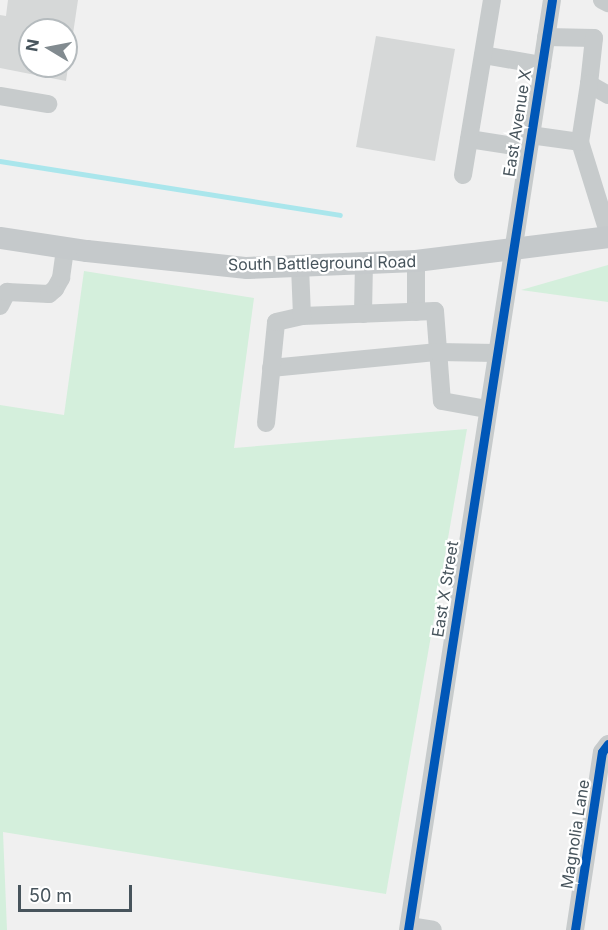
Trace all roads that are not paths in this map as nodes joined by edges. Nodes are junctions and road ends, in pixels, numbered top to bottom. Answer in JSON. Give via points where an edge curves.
{"nodes":[{"id":1,"x":492,"y":0,"type":"edge"},
{"id":2,"x":552,"y":0,"type":"edge"},
{"id":3,"x":602,"y":0,"type":"edge"},
{"id":4,"x":608,"y":3,"type":"edge"},
{"id":5,"x":546,"y":37,"type":"junction"},
{"id":6,"x":483,"y":55,"type":"junction"},
{"id":7,"x":542,"y":64,"type":"junction"},
{"id":8,"x":589,"y":84,"type":"junction"},
{"id":9,"x":608,"y":95,"type":"edge"},
{"id":10,"x":0,"y":96,"type":"edge"},
{"id":11,"x":48,"y":104,"type":"dead end"},
{"id":12,"x":469,"y":139,"type":"junction"},
{"id":13,"x":529,"y":141,"type":"junction"},
{"id":14,"x":580,"y":142,"type":"junction"},
{"id":15,"x":463,"y":175,"type":"dead end"},
{"id":16,"x":601,"y":185,"type":"edge"},
{"id":17,"x":608,"y":232,"type":"edge"},
{"id":18,"x":608,"y":237,"type":"edge"},
{"id":19,"x":0,"y":238,"type":"edge"},
{"id":20,"x":65,"y":248,"type":"junction"},
{"id":21,"x":510,"y":252,"type":"junction"},
{"id":22,"x":416,"y":261,"type":"junction"},
{"id":23,"x":364,"y":263,"type":"junction"},
{"id":24,"x":300,"y":266,"type":"junction"},
{"id":25,"x":0,"y":306,"type":"edge"},
{"id":26,"x":416,"y":312,"type":"junction"},
{"id":27,"x":363,"y":314,"type":"junction"},
{"id":28,"x":302,"y":316,"type":"junction"},
{"id":29,"x":438,"y":352,"type":"junction"},
{"id":30,"x":496,"y":353,"type":"junction"},
{"id":31,"x":271,"y":368,"type":"junction"},
{"id":32,"x":487,"y":410,"type":"junction"},
{"id":33,"x":266,"y":423,"type":"dead end"},
{"id":34,"x":608,"y":744,"type":"edge"},
{"id":35,"x":409,"y":928,"type":"edge"},
{"id":36,"x":433,"y":930,"type":"edge"},
{"id":37,"x":575,"y":930,"type":"edge"}],
"edges":[{"from":1,"to":6,"type":"street"},
{"from":2,"to":5,"type":"street","name":"East Avenue X"},
{"from":3,"to":4,"type":"street"},
{"from":5,"to":7,"type":"street","name":"East Avenue X"},
{"from":5,"to":8,"type":"street","via":[[594,38]]},
{"from":6,"to":7,"type":"street"},
{"from":6,"to":12,"type":"street"},
{"from":7,"to":13,"type":"street","name":"East Avenue X"},
{"from":8,"to":9,"type":"street"},
{"from":8,"to":14,"type":"street"},
{"from":10,"to":11,"type":"street"},
{"from":12,"to":13,"type":"street"},
{"from":12,"to":15,"type":"street"},
{"from":13,"to":14,"type":"street"},
{"from":13,"to":21,"type":"street","name":"East Avenue X"},
{"from":14,"to":16,"type":"street"},
{"from":16,"to":17,"type":"street"},
{"from":18,"to":21,"type":"main road","name":"South Battleground Road"},
{"from":19,"to":20,"type":"main road","name":"South Battleground Road"},
{"from":20,"to":24,"type":"main road","name":"South Battleground Road","via":[[247,268]]},
{"from":20,"to":25,"type":"street","via":[[61,278],[55,289],[49,294],[7,292]]},
{"from":21,"to":22,"type":"main road","name":"South Battleground Road"},
{"from":21,"to":30,"type":"street","name":"East X Street"},
{"from":22,"to":23,"type":"main road","name":"South Battleground Road"},
{"from":22,"to":26,"type":"street"},
{"from":23,"to":24,"type":"main road","name":"South Battleground Road"},
{"from":23,"to":27,"type":"street"},
{"from":24,"to":28,"type":"street"},
{"from":26,"to":27,"type":"street"},
{"from":26,"to":29,"type":"street","via":[[435,311]]},
{"from":27,"to":28,"type":"street"},
{"from":28,"to":31,"type":"street","via":[[276,322]]},
{"from":29,"to":30,"type":"street"},
{"from":29,"to":31,"type":"street"},
{"from":29,"to":32,"type":"street","via":[[442,401]]},
{"from":30,"to":32,"type":"street","name":"East X Street"},
{"from":31,"to":33,"type":"street"},
{"from":32,"to":35,"type":"street","name":"East X Street"},
{"from":34,"to":37,"type":"street","name":"Magnolia Lane","via":[[602,752]]},
{"from":35,"to":36,"type":"street"}]}
